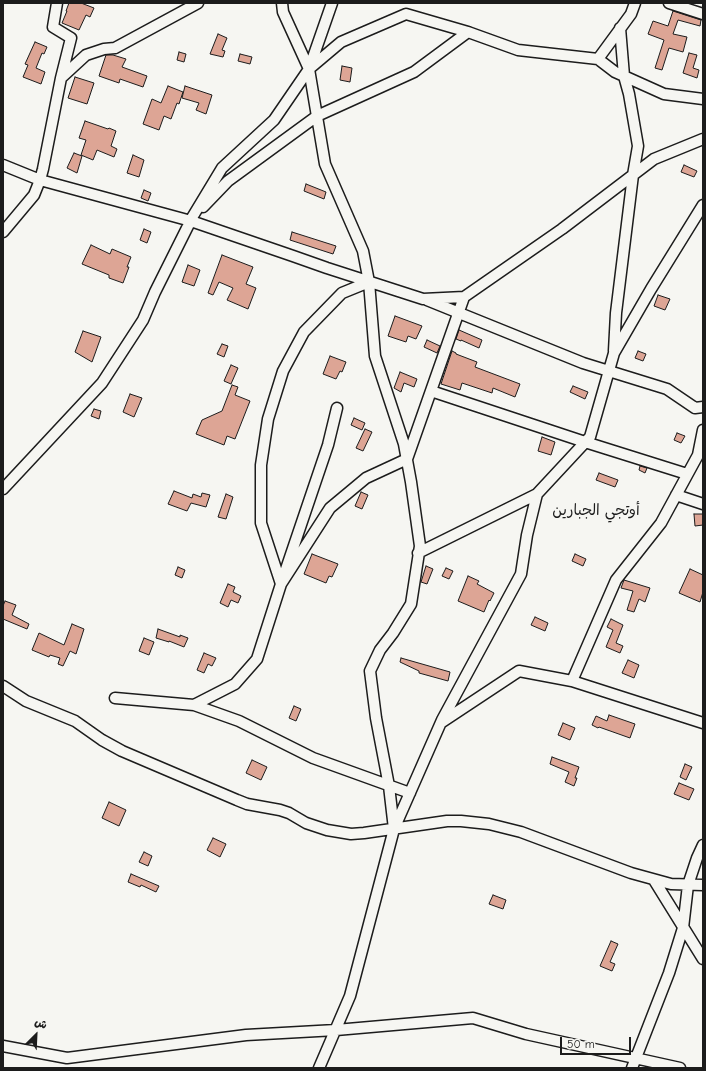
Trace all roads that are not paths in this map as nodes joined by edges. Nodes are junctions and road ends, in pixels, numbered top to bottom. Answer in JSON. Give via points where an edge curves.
{"nodes":[{"id":1,"x":58,"y":3,"type":"edge"},
{"id":2,"x":198,"y":3,"type":"edge"},
{"id":3,"x":282,"y":3,"type":"edge"},
{"id":4,"x":332,"y":3,"type":"edge"},
{"id":5,"x":634,"y":3,"type":"edge"},
{"id":6,"x":669,"y":3,"type":"edge"},
{"id":7,"x":186,"y":6,"type":"edge"},
{"id":8,"x":703,"y":14,"type":"edge"},
{"id":9,"x":620,"y":28,"type":"junction"},
{"id":10,"x":468,"y":32,"type":"junction"},
{"id":11,"x":598,"y":59,"type":"junction"},
{"id":12,"x":309,"y":69,"type":"junction"},
{"id":13,"x":624,"y":76,"type":"junction"},
{"id":14,"x":61,"y":78,"type":"junction"},
{"id":15,"x":703,"y":99,"type":"edge"},
{"id":16,"x":317,"y":116,"type":"junction"},
{"id":17,"x":703,"y":139,"type":"edge"},
{"id":18,"x":3,"y":165,"type":"edge"},
{"id":19,"x":633,"y":175,"type":"junction"},
{"id":20,"x":40,"y":180,"type":"junction"},
{"id":21,"x":703,"y":205,"type":"edge"},
{"id":22,"x":191,"y":221,"type":"junction"},
{"id":23,"x":3,"y":232,"type":"edge"},
{"id":24,"x":370,"y":282,"type":"junction"},
{"id":25,"x":464,"y":297,"type":"junction"},
{"id":26,"x":423,"y":299,"type":"junction"},
{"id":27,"x":458,"y":313,"type":"junction"},
{"id":28,"x":614,"y":354,"type":"junction"},
{"id":29,"x":609,"y":371,"type":"junction"},
{"id":30,"x":431,"y":391,"type":"junction"},
{"id":31,"x":703,"y":407,"type":"edge"},
{"id":32,"x":337,"y":408,"type":"dead end"},
{"id":33,"x":703,"y":430,"type":"edge"},
{"id":34,"x":585,"y":442,"type":"junction"},
{"id":35,"x":407,"y":460,"type":"junction"},
{"id":36,"x":699,"y":462,"type":"edge"},
{"id":37,"x":687,"y":474,"type":"junction"},
{"id":38,"x":3,"y":489,"type":"edge"},
{"id":39,"x":537,"y":494,"type":"junction"},
{"id":40,"x":676,"y":495,"type":"junction"},
{"id":41,"x":703,"y":504,"type":"edge"},
{"id":42,"x":418,"y":553,"type":"junction"},
{"id":43,"x":281,"y":584,"type":"junction"},
{"id":44,"x":572,"y":681,"type":"junction"},
{"id":45,"x":3,"y":686,"type":"edge"},
{"id":46,"x":115,"y":698,"type":"dead end"},
{"id":47,"x":194,"y":705,"type":"junction"},
{"id":48,"x":441,"y":723,"type":"junction"},
{"id":49,"x":703,"y":723,"type":"edge"},
{"id":50,"x":389,"y":786,"type":"junction"},
{"id":51,"x":410,"y":793,"type":"junction"},
{"id":52,"x":394,"y":828,"type":"junction"},
{"id":53,"x":703,"y":845,"type":"edge"},
{"id":54,"x":654,"y":880,"type":"junction"},
{"id":55,"x":688,"y":885,"type":"junction"},
{"id":56,"x":703,"y":885,"type":"edge"},
{"id":57,"x":684,"y":928,"type":"junction"},
{"id":58,"x":703,"y":959,"type":"edge"},
{"id":59,"x":336,"y":1030,"type":"junction"},
{"id":60,"x":3,"y":1046,"type":"edge"},
{"id":61,"x":636,"y":1058,"type":"junction"},
{"id":62,"x":319,"y":1068,"type":"edge"},
{"id":63,"x":632,"y":1068,"type":"edge"},
{"id":64,"x":680,"y":1068,"type":"edge"}],
"edges":[{"from":1,"to":14,"type":"street","via":[[53,27],[71,38]]},
{"from":2,"to":7,"type":"street"},
{"from":3,"to":12,"type":"street","via":[[283,12]]},
{"from":4,"to":12,"type":"street"},
{"from":5,"to":9,"type":"street","via":[[631,14]]},
{"from":6,"to":8,"type":"street"},
{"from":7,"to":14,"type":"street","via":[[115,48],[86,55]]},
{"from":9,"to":11,"type":"street"},
{"from":9,"to":13,"type":"street"},
{"from":10,"to":11,"type":"street","via":[[518,50]]},
{"from":10,"to":12,"type":"street","via":[[406,14],[341,42]]},
{"from":10,"to":16,"type":"street","via":[[414,72]]},
{"from":11,"to":13,"type":"street"},
{"from":12,"to":16,"type":"street"},
{"from":12,"to":22,"type":"street","via":[[274,120],[222,168]]},
{"from":13,"to":15,"type":"street","via":[[664,94]]},
{"from":13,"to":19,"type":"street","via":[[630,94],[638,146]]},
{"from":14,"to":20,"type":"street"},
{"from":16,"to":22,"type":"street","via":[[228,181]]},
{"from":16,"to":24,"type":"street","via":[[325,164],[363,251]]},
{"from":17,"to":19,"type":"street","via":[[654,159]]},
{"from":18,"to":20,"type":"street"},
{"from":19,"to":25,"type":"street","via":[[562,229]]},
{"from":19,"to":28,"type":"street","via":[[616,313]]},
{"from":20,"to":22,"type":"street"},
{"from":20,"to":23,"type":"street","via":[[34,195]]},
{"from":21,"to":28,"type":"street"},
{"from":22,"to":24,"type":"street"},
{"from":22,"to":38,"type":"street","via":[[143,320],[102,383]]},
{"from":24,"to":26,"type":"street"},
{"from":24,"to":35,"type":"street","via":[[375,356]]},
{"from":24,"to":43,"type":"street","via":[[342,293],[304,332],[283,371],[268,419],[261,465],[261,523]]},
{"from":25,"to":26,"type":"street"},
{"from":25,"to":27,"type":"street"},
{"from":26,"to":27,"type":"street"},
{"from":27,"to":29,"type":"street"},
{"from":27,"to":30,"type":"street"},
{"from":28,"to":29,"type":"street"},
{"from":29,"to":31,"type":"street","via":[[667,389],[695,408]]},
{"from":29,"to":34,"type":"street","via":[[590,437]]},
{"from":30,"to":34,"type":"street"},
{"from":30,"to":35,"type":"street"},
{"from":32,"to":43,"type":"street","via":[[328,445]]},
{"from":33,"to":36,"type":"street"},
{"from":34,"to":37,"type":"street"},
{"from":34,"to":39,"type":"street"},
{"from":35,"to":42,"type":"street","via":[[420,546]]},
{"from":35,"to":43,"type":"street","via":[[366,478],[330,508]]},
{"from":36,"to":37,"type":"street"},
{"from":37,"to":40,"type":"street"},
{"from":39,"to":42,"type":"street"},
{"from":39,"to":48,"type":"street","via":[[521,574]]},
{"from":40,"to":41,"type":"street"},
{"from":40,"to":44,"type":"street","via":[[661,523],[616,580]]},
{"from":42,"to":50,"type":"street","via":[[411,604],[380,650],[370,671]]},
{"from":43,"to":47,"type":"street","via":[[257,658],[235,684]]},
{"from":44,"to":48,"type":"street","via":[[519,671]]},
{"from":44,"to":49,"type":"street"},
{"from":45,"to":52,"type":"street","via":[[26,701],[75,721],[122,751],[247,804],[280,810],[316,827],[339,833],[364,833]]},
{"from":46,"to":47,"type":"street"},
{"from":47,"to":50,"type":"street","via":[[239,721],[313,758]]},
{"from":48,"to":51,"type":"street"},
{"from":50,"to":51,"type":"street"},
{"from":50,"to":52,"type":"street"},
{"from":51,"to":52,"type":"street"},
{"from":52,"to":54,"type":"street","via":[[447,821],[489,824],[522,832]]},
{"from":52,"to":59,"type":"street","via":[[350,996]]},
{"from":53,"to":55,"type":"street"},
{"from":54,"to":55,"type":"street"},
{"from":54,"to":57,"type":"street"},
{"from":55,"to":56,"type":"street"},
{"from":55,"to":57,"type":"street"},
{"from":57,"to":58,"type":"street"},
{"from":57,"to":61,"type":"street"},
{"from":59,"to":60,"type":"street","via":[[246,1035],[67,1058]]},
{"from":59,"to":61,"type":"street","via":[[474,1018],[526,1034]]},
{"from":59,"to":62,"type":"street"},
{"from":61,"to":63,"type":"street"},
{"from":61,"to":64,"type":"street"}]}
